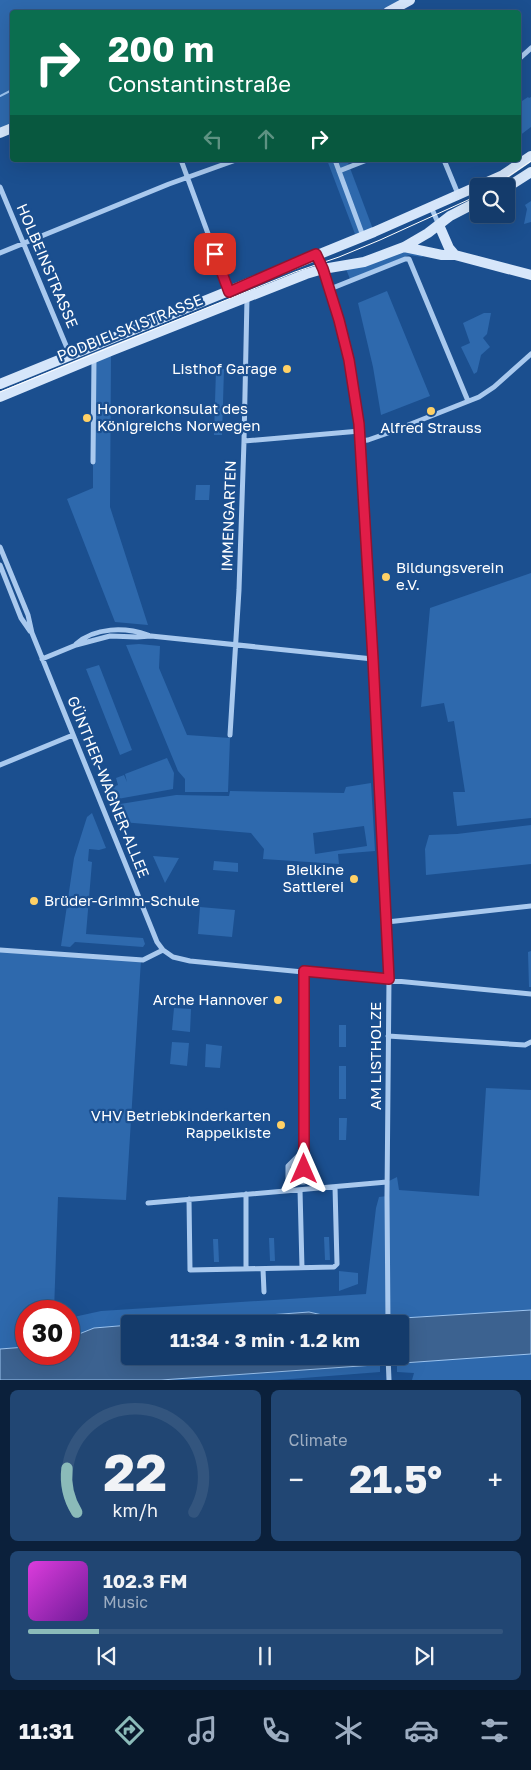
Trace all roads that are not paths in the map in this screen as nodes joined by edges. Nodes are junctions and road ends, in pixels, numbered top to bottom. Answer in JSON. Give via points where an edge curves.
{"nodes":[{"id":1,"x":410,"y":0,"type":"edge"},
{"id":2,"x":392,"y":10,"type":"edge"},
{"id":3,"x":531,"y":48,"type":"edge"},
{"id":4,"x":521,"y":57,"type":"edge"},
{"id":5,"x":531,"y":156,"type":"edge"},
{"id":6,"x":182,"y":162,"type":"edge"},
{"id":7,"x":230,"y":162,"type":"edge"},
{"id":8,"x":335,"y":162,"type":"edge"},
{"id":9,"x":362,"y":162,"type":"edge"},
{"id":10,"x":445,"y":162,"type":"edge"},
{"id":11,"x":339,"y":171,"type":"junction"},
{"id":12,"x":531,"y":172,"type":"edge"},
{"id":13,"x":187,"y":177,"type":"junction"},
{"id":14,"x":515,"y":182,"type":"edge"},
{"id":15,"x":0,"y":187,"type":"edge"},
{"id":16,"x":458,"y":194,"type":"junction"},
{"id":17,"x":431,"y":206,"type":"junction"},
{"id":18,"x":470,"y":206,"type":"edge"},
{"id":19,"x":439,"y":225,"type":"junction"},
{"id":20,"x":364,"y":236,"type":"junction"},
{"id":21,"x":23,"y":243,"type":"junction"},
{"id":22,"x":404,"y":247,"type":"junction"},
{"id":23,"x":0,"y":253,"type":"edge"},
{"id":24,"x":316,"y":254,"type":"junction"},
{"id":25,"x":455,"y":255,"type":"junction"},
{"id":26,"x":323,"y":269,"type":"junction"},
{"id":27,"x":531,"y":275,"type":"edge"},
{"id":28,"x":330,"y":289,"type":"junction"},
{"id":29,"x":229,"y":292,"type":"junction"},
{"id":30,"x":247,"y":297,"type":"junction"},
{"id":31,"x":531,"y":354,"type":"edge"},
{"id":32,"x":70,"y":355,"type":"junction"},
{"id":33,"x":94,"y":358,"type":"junction"},
{"id":34,"x":0,"y":384,"type":"edge"},
{"id":35,"x":0,"y":397,"type":"edge"},
{"id":36,"x":468,"y":401,"type":"junction"},
{"id":37,"x":360,"y":431,"type":"junction"},
{"id":38,"x":360,"y":440,"type":"junction"},
{"id":39,"x":244,"y":441,"type":"junction"},
{"id":40,"x":93,"y":462,"type":"dead end"},
{"id":41,"x":0,"y":547,"type":"edge"},
{"id":42,"x":0,"y":565,"type":"edge"},
{"id":43,"x":32,"y":633,"type":"junction"},
{"id":44,"x":236,"y":645,"type":"junction"},
{"id":45,"x":42,"y":659,"type":"junction"},
{"id":46,"x":373,"y":659,"type":"junction"},
{"id":47,"x":73,"y":735,"type":"junction"},
{"id":48,"x":230,"y":735,"type":"dead end"},
{"id":49,"x":0,"y":764,"type":"edge"},
{"id":50,"x":531,"y":906,"type":"edge"},
{"id":51,"x":387,"y":922,"type":"junction"},
{"id":52,"x":0,"y":950,"type":"edge"},
{"id":53,"x":163,"y":950,"type":"junction"},
{"id":54,"x":304,"y":971,"type":"junction"},
{"id":55,"x":389,"y":979,"type":"junction"},
{"id":56,"x":531,"y":994,"type":"edge"},
{"id":57,"x":388,"y":1036,"type":"junction"},
{"id":58,"x":531,"y":1042,"type":"edge"},
{"id":59,"x":304,"y":1150,"type":"junction"},
{"id":60,"x":387,"y":1182,"type":"junction"},
{"id":61,"x":335,"y":1187,"type":"junction"},
{"id":62,"x":300,"y":1190,"type":"junction"},
{"id":63,"x":246,"y":1194,"type":"junction"},
{"id":64,"x":189,"y":1199,"type":"junction"},
{"id":65,"x":148,"y":1203,"type":"dead end"},
{"id":66,"x":302,"y":1268,"type":"junction"},
{"id":67,"x":246,"y":1269,"type":"junction"},
{"id":68,"x":263,"y":1269,"type":"junction"},
{"id":69,"x":264,"y":1292,"type":"dead end"},
{"id":70,"x":388,"y":1315,"type":"edge"}],
"edges":[{"from":1,"to":2,"type":"main road"},
{"from":3,"to":4,"type":"street"},
{"from":5,"to":16,"type":"main road","name":"PODBIELSKISTRASSE","via":[[503,175]]},
{"from":6,"to":13,"type":"street"},
{"from":7,"to":13,"type":"street"},
{"from":8,"to":11,"type":"street"},
{"from":9,"to":11,"type":"street"},
{"from":10,"to":16,"type":"street"},
{"from":11,"to":20,"type":"street"},
{"from":12,"to":14,"type":"main road"},
{"from":13,"to":21,"type":"street"},
{"from":13,"to":29,"type":"street"},
{"from":15,"to":21,"type":"street","name":"HOLBEINSTRASSE"},
{"from":16,"to":17,"type":"main road","name":"PODBIELSKISTRASSE"},
{"from":17,"to":19,"type":"street"},
{"from":17,"to":20,"type":"main road","name":"PODBIELSKISTRASSE"},
{"from":18,"to":19,"type":"main road","name":"PODBIELSKISTRASSE"},
{"from":19,"to":22,"type":"main road","name":"PODBIELSKISTRASSE"},
{"from":19,"to":25,"type":"main road"},
{"from":20,"to":24,"type":"main road","name":"PODBIELSKISTRASSE"},
{"from":21,"to":23,"type":"street"},
{"from":21,"to":32,"type":"street","name":"HOLBEINSTRASSE"},
{"from":22,"to":25,"type":"main road"},
{"from":22,"to":26,"type":"main road","name":"PODBIELSKISTRASSE","via":[[364,262]]},
{"from":24,"to":26,"type":"street","name":"AM LISTHOLZE"},
{"from":24,"to":29,"type":"main road","name":"PODBIELSKISTRASSE"},
{"from":25,"to":27,"type":"main road"},
{"from":26,"to":28,"type":"street","name":"AM LISTHOLZE"},
{"from":26,"to":30,"type":"main road","name":"PODBIELSKISTRASSE"},
{"from":28,"to":36,"type":"street","via":[[410,259]]},
{"from":28,"to":37,"type":"street","name":"AM LISTHOLZE","via":[[349,360]]},
{"from":29,"to":32,"type":"main road","name":"PODBIELSKISTRASSE"},
{"from":30,"to":33,"type":"main road","name":"PODBIELSKISTRASSE"},
{"from":30,"to":39,"type":"street","name":"IMMENGARTEN"},
{"from":31,"to":36,"type":"street","via":[[494,387]]},
{"from":32,"to":34,"type":"main road","name":"PODBIELSKISTRASSE"},
{"from":33,"to":35,"type":"main road","name":"PODBIELSKISTRASSE"},
{"from":33,"to":40,"type":"street"},
{"from":36,"to":38,"type":"street","via":[[388,433]]},
{"from":37,"to":38,"type":"street","name":"AM LISTHOLZE"},
{"from":37,"to":39,"type":"street"},
{"from":38,"to":46,"type":"street","name":"AM LISTHOLZE"},
{"from":39,"to":44,"type":"street","name":"IMMENGARTEN"},
{"from":41,"to":43,"type":"street","name":"GÜNTHER-WAGNER-ALLEE","via":[[28,615]]},
{"from":42,"to":43,"type":"street","name":"GÜNTHER-WAGNER-ALLEE","via":[[21,618]]},
{"from":43,"to":45,"type":"street","name":"GÜNTHER-WAGNER-ALLEE"},
{"from":44,"to":45,"type":"street","via":[[109,630]]},
{"from":44,"to":46,"type":"street"},
{"from":44,"to":48,"type":"street","name":"IMMENGARTEN"},
{"from":45,"to":47,"type":"street","name":"GÜNTHER-WAGNER-ALLEE"},
{"from":46,"to":51,"type":"street","name":"AM LISTHOLZE"},
{"from":47,"to":49,"type":"street"},
{"from":47,"to":53,"type":"street","name":"GÜNTHER-WAGNER-ALLEE","via":[[154,935]]},
{"from":50,"to":51,"type":"street"},
{"from":51,"to":55,"type":"street","name":"AM LISTHOLZE"},
{"from":52,"to":53,"type":"street","via":[[144,960]]},
{"from":53,"to":54,"type":"street","via":[[182,960]]},
{"from":54,"to":55,"type":"street"},
{"from":54,"to":59,"type":"street"},
{"from":55,"to":56,"type":"street"},
{"from":55,"to":57,"type":"street","name":"AM LISTHOLZE"},
{"from":57,"to":58,"type":"street","via":[[525,1045]]},
{"from":57,"to":60,"type":"street","name":"AM LISTHOLZE"},
{"from":59,"to":59,"type":"street","via":[[304,1182],[288,1182],[288,1166]]},
{"from":60,"to":61,"type":"street"},
{"from":60,"to":70,"type":"street","name":"AM LISTHOLZE"},
{"from":61,"to":62,"type":"street"},
{"from":61,"to":66,"type":"street","via":[[336,1266]]},
{"from":62,"to":63,"type":"street"},
{"from":62,"to":66,"type":"street"},
{"from":63,"to":64,"type":"street"},
{"from":63,"to":67,"type":"street"},
{"from":64,"to":65,"type":"street"},
{"from":64,"to":67,"type":"street","via":[[190,1270]]},
{"from":66,"to":68,"type":"street"},
{"from":67,"to":68,"type":"street"},
{"from":68,"to":69,"type":"street"}]}
